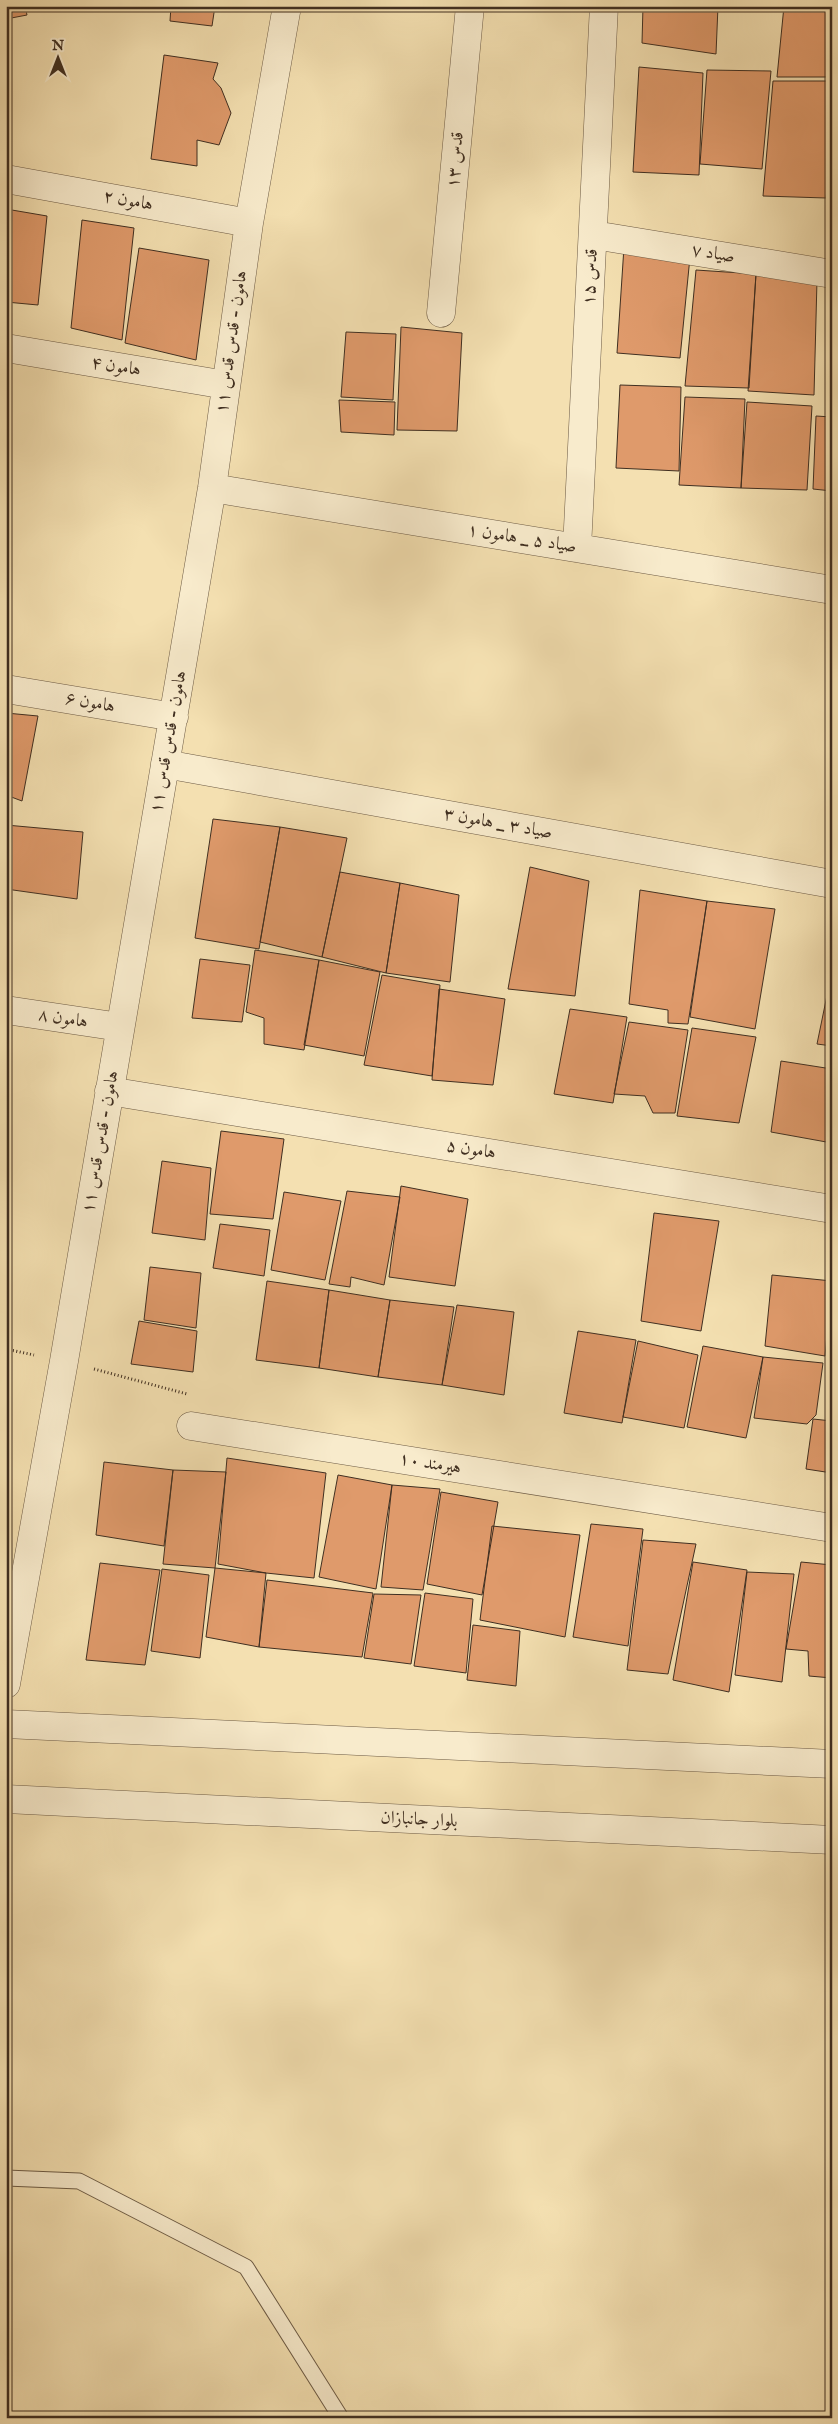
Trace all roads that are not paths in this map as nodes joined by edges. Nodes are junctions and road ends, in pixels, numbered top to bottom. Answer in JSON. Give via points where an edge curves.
{"nodes":[{"id":1,"x":286,"y":6,"type":"edge"},
{"id":2,"x":470,"y":6,"type":"edge"},
{"id":3,"x":604,"y":6,"type":"edge"},
{"id":4,"x":6,"y":179,"type":"edge"},
{"id":5,"x":249,"y":223,"type":"junction"},
{"id":6,"x":594,"y":235,"type":"junction"},
{"id":7,"x":832,"y":274,"type":"edge"},
{"id":8,"x":441,"y":313,"type":"dead end"},
{"id":9,"x":6,"y":348,"type":"edge"},
{"id":10,"x":226,"y":385,"type":"junction"},
{"id":11,"x":212,"y":488,"type":"junction"},
{"id":12,"x":577,"y":548,"type":"junction"},
{"id":13,"x":832,"y":590,"type":"edge"},
{"id":14,"x":6,"y":689,"type":"edge"},
{"id":15,"x":174,"y":717,"type":"junction"},
{"id":16,"x":165,"y":764,"type":"junction"},
{"id":17,"x":832,"y":884,"type":"edge"},
{"id":18,"x":6,"y":1010,"type":"edge"},
{"id":19,"x":120,"y":1028,"type":"junction"},
{"id":20,"x":109,"y":1091,"type":"junction"},
{"id":21,"x":832,"y":1209,"type":"edge"},
{"id":22,"x":191,"y":1426,"type":"road end"},
{"id":23,"x":832,"y":1528,"type":"edge"},
{"id":24,"x":6,"y":1684,"type":"edge"},
{"id":25,"x":6,"y":1724,"type":"edge"},
{"id":26,"x":832,"y":1764,"type":"edge"},
{"id":27,"x":6,"y":1799,"type":"edge"},
{"id":28,"x":832,"y":1840,"type":"edge"},
{"id":29,"x":6,"y":2178,"type":"edge"},
{"id":30,"x":341,"y":2418,"type":"edge"}],
"edges":[{"from":1,"to":5,"type":"street","name":"هامون - قدس قدس ۱۱"},
{"from":2,"to":8,"type":"street","name":"قدس ۱۳"},
{"from":3,"to":6,"type":"street","name":"قدس ۱۵"},
{"from":4,"to":5,"type":"street","name":"هامون ۲"},
{"from":5,"to":10,"type":"street","name":"هامون - قدس قدس ۱۱"},
{"from":6,"to":7,"type":"street","name":"صیاد ۷"},
{"from":6,"to":12,"type":"street","name":"قدس ۱۵"},
{"from":9,"to":10,"type":"street","name":"هامون ۴"},
{"from":10,"to":11,"type":"street","name":"هامون - قدس قدس ۱۱"},
{"from":11,"to":12,"type":"street","name":"صیاد ۵ _ هامون ۱"},
{"from":11,"to":15,"type":"street","name":"هامون - قدس قدس ۱۱"},
{"from":12,"to":13,"type":"street","name":"صیاد ۵ _ هامون ۱"},
{"from":14,"to":15,"type":"street","name":"هامون ۶"},
{"from":15,"to":16,"type":"street","name":"هامون - قدس قدس ۱۱"},
{"from":16,"to":17,"type":"street","name":"صیاد ۳ _ هامون ۳"},
{"from":16,"to":19,"type":"street","name":"هامون - قدس قدس ۱۱"},
{"from":18,"to":19,"type":"street","name":"هامون ۸"},
{"from":19,"to":20,"type":"street","name":"هامون - قدس قدس ۱۱"},
{"from":20,"to":21,"type":"street","name":"هامون ۵"},
{"from":20,"to":24,"type":"street","name":"هامون - قدس قدس ۱۱"},
{"from":22,"to":23,"type":"street","name":"هیرمند ۱۰"},
{"from":25,"to":26,"type":"street"},
{"from":27,"to":28,"type":"street","name":"بلوار جانبازان"},
{"from":29,"to":30,"type":"lane","via":[[79,2181],[246,2267]]}]}
